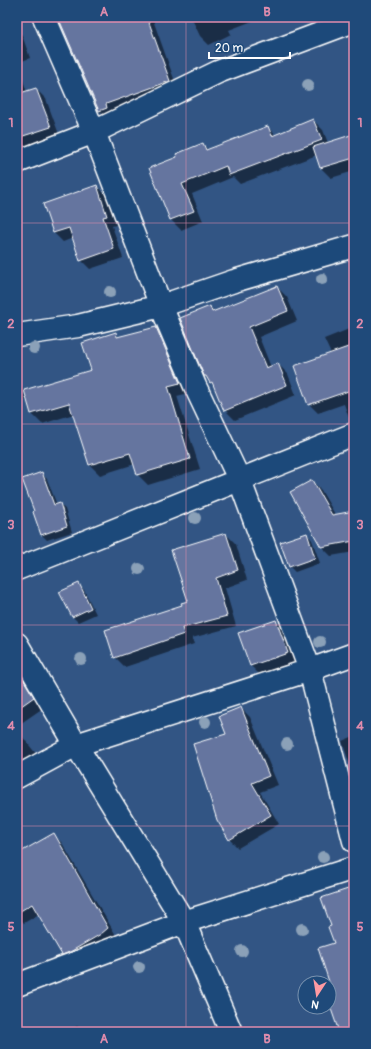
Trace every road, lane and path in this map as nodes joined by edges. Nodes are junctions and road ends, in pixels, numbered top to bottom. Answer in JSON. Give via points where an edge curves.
{"nodes":[{"id":1,"x":44,"y":17,"type":"edge"},
{"id":2,"x":354,"y":21,"type":"edge"},
{"id":3,"x":94,"y":132,"type":"junction"},
{"id":4,"x":17,"y":162,"type":"edge"},
{"id":5,"x":354,"y":246,"type":"edge"},
{"id":6,"x":161,"y":306,"type":"junction"},
{"id":7,"x":17,"y":335,"type":"edge"},
{"id":8,"x":354,"y":434,"type":"edge"},
{"id":9,"x":240,"y":481,"type":"junction"},
{"id":10,"x":17,"y":569,"type":"edge"},
{"id":11,"x":17,"y":644,"type":"edge"},
{"id":12,"x":354,"y":654,"type":"edge"},
{"id":13,"x":310,"y":670,"type":"junction"},
{"id":14,"x":76,"y":745,"type":"junction"},
{"id":15,"x":17,"y":777,"type":"edge"},
{"id":16,"x":354,"y":841,"type":"edge"},
{"id":17,"x":354,"y":868,"type":"edge"},
{"id":18,"x":184,"y":922,"type":"junction"},
{"id":19,"x":17,"y":985,"type":"edge"},
{"id":20,"x":231,"y":1032,"type":"edge"}],
"edges":[{"from":1,"to":3,"type":"street"},
{"from":2,"to":3,"type":"street","via":[[218,72]]},
{"from":3,"to":4,"type":"street"},
{"from":3,"to":6,"type":"street"},
{"from":5,"to":6,"type":"street","via":[[234,281]]},
{"from":6,"to":7,"type":"street","via":[[78,326]]},
{"from":6,"to":9,"type":"street"},
{"from":8,"to":9,"type":"street"},
{"from":9,"to":10,"type":"street"},
{"from":9,"to":13,"type":"street"},
{"from":11,"to":14,"type":"street"},
{"from":12,"to":13,"type":"street"},
{"from":13,"to":14,"type":"street"},
{"from":13,"to":16,"type":"street"},
{"from":14,"to":15,"type":"street"},
{"from":14,"to":18,"type":"street"},
{"from":17,"to":18,"type":"street"},
{"from":18,"to":19,"type":"street"},
{"from":18,"to":20,"type":"street"}]}
